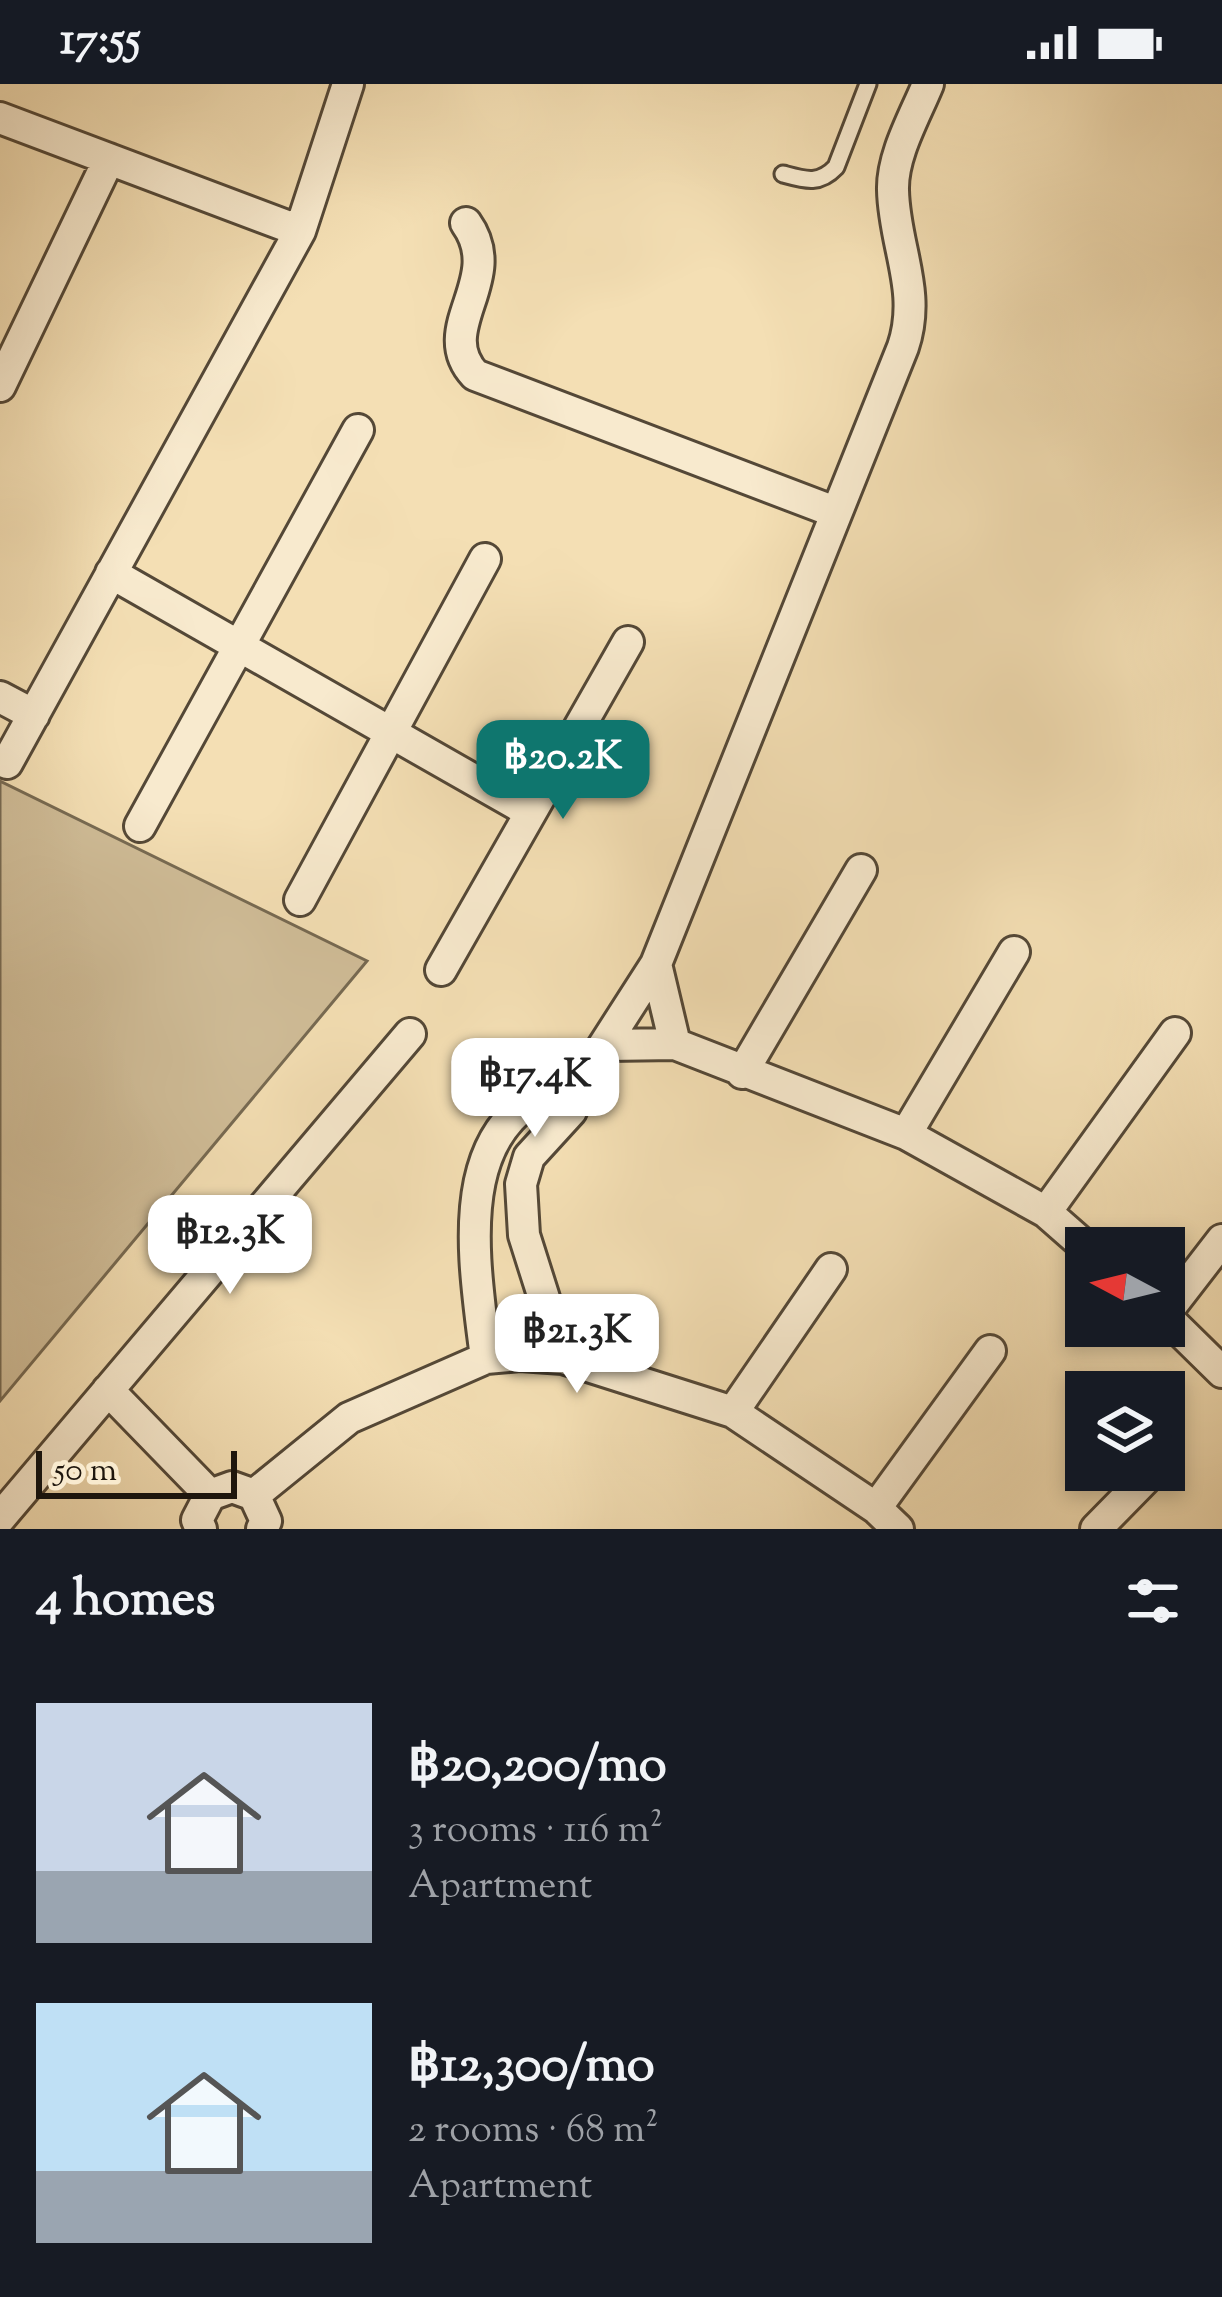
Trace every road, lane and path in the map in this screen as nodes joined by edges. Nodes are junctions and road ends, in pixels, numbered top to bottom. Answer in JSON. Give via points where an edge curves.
{"nodes":[{"id":1,"x":347,"y":84,"type":"edge"},
{"id":2,"x":868,"y":84,"type":"edge"},
{"id":3,"x":928,"y":84,"type":"edge"},
{"id":4,"x":0,"y":118,"type":"edge"},
{"id":5,"x":109,"y":159,"type":"junction"},
{"id":6,"x":783,"y":174,"type":"dead end"},
{"id":7,"x":466,"y":223,"type":"dead end"},
{"id":8,"x":300,"y":231,"type":"junction"},
{"id":9,"x":0,"y":386,"type":"edge"},
{"id":10,"x":358,"y":430,"type":"dead end"},
{"id":11,"x":835,"y":512,"type":"junction"},
{"id":12,"x":484,"y":559,"type":"dead end"},
{"id":13,"x":111,"y":573,"type":"junction"},
{"id":14,"x":628,"y":642,"type":"dead end"},
{"id":15,"x":239,"y":646,"type":"junction"},
{"id":16,"x":0,"y":697,"type":"edge"},
{"id":17,"x":34,"y":715,"type":"junction"},
{"id":18,"x":391,"y":732,"type":"junction"},
{"id":19,"x":8,"y":763,"type":"dead end"},
{"id":20,"x":530,"y":812,"type":"junction"},
{"id":21,"x":140,"y":826,"type":"dead end"},
{"id":22,"x":861,"y":870,"type":"dead end"},
{"id":23,"x":300,"y":900,"type":"dead end"},
{"id":24,"x":1014,"y":952,"type":"dead end"},
{"id":25,"x":656,"y":964,"type":"junction"},
{"id":26,"x":441,"y":970,"type":"dead end"},
{"id":27,"x":1175,"y":1033,"type":"dead end"},
{"id":28,"x":410,"y":1034,"type":"dead end"},
{"id":29,"x":675,"y":1044,"type":"junction"},
{"id":30,"x":608,"y":1045,"type":"junction"},
{"id":31,"x":742,"y":1073,"type":"junction"},
{"id":32,"x":581,"y":1081,"type":"junction"},
{"id":33,"x":906,"y":1134,"type":"junction"},
{"id":34,"x":1046,"y":1212,"type":"junction"},
{"id":35,"x":1065,"y":1228,"type":"edge"},
{"id":36,"x":1222,"y":1240,"type":"edge"},
{"id":37,"x":831,"y":1269,"type":"dead end"},
{"id":38,"x":1185,"y":1288,"type":"edge"},
{"id":39,"x":1185,"y":1336,"type":"edge"},
{"id":40,"x":990,"y":1351,"type":"dead end"},
{"id":41,"x":486,"y":1358,"type":"junction"},
{"id":42,"x":563,"y":1358,"type":"junction"},
{"id":43,"x":1222,"y":1372,"type":"edge"},
{"id":44,"x":108,"y":1390,"type":"junction"},
{"id":45,"x":733,"y":1412,"type":"junction"},
{"id":46,"x":1133,"y":1491,"type":"edge"},
{"id":47,"x":210,"y":1495,"type":"junction"},
{"id":48,"x":254,"y":1495,"type":"junction"},
{"id":49,"x":0,"y":1518,"type":"edge"},
{"id":50,"x":887,"y":1519,"type":"edge"},
{"id":51,"x":201,"y":1529,"type":"edge"},
{"id":52,"x":262,"y":1529,"type":"edge"},
{"id":53,"x":1096,"y":1529,"type":"edge"}],
"edges":[{"from":1,"to":8,"type":"street"},
{"from":2,"to":6,"type":"lane","via":[[836,167],[805,181]]},
{"from":3,"to":11,"type":"street","via":[[892,189],[913,316]]},
{"from":4,"to":5,"type":"street"},
{"from":5,"to":8,"type":"street"},
{"from":5,"to":9,"type":"street"},
{"from":7,"to":11,"type":"street","via":[[482,260],[458,338],[461,360],[475,375]]},
{"from":8,"to":13,"type":"street"},
{"from":10,"to":15,"type":"street"},
{"from":11,"to":25,"type":"street"},
{"from":12,"to":18,"type":"street"},
{"from":13,"to":15,"type":"street"},
{"from":13,"to":17,"type":"street"},
{"from":14,"to":20,"type":"street"},
{"from":15,"to":18,"type":"street"},
{"from":15,"to":21,"type":"street"},
{"from":16,"to":17,"type":"street"},
{"from":17,"to":19,"type":"street"},
{"from":18,"to":20,"type":"street"},
{"from":18,"to":23,"type":"street"},
{"from":20,"to":26,"type":"street"},
{"from":22,"to":31,"type":"street"},
{"from":24,"to":33,"type":"street"},
{"from":25,"to":29,"type":"street"},
{"from":25,"to":30,"type":"street"},
{"from":27,"to":34,"type":"street"},
{"from":28,"to":44,"type":"street"},
{"from":29,"to":30,"type":"street"},
{"from":29,"to":31,"type":"street"},
{"from":30,"to":32,"type":"street"},
{"from":31,"to":33,"type":"street"},
{"from":32,"to":41,"type":"street","via":[[549,1088],[517,1112],[485,1157],[476,1239]]},
{"from":32,"to":42,"type":"street","via":[[571,1111],[530,1157],[521,1184],[524,1235]]},
{"from":33,"to":34,"type":"street"},
{"from":34,"to":35,"type":"street"},
{"from":36,"to":38,"type":"street"},
{"from":37,"to":45,"type":"street"},
{"from":39,"to":43,"type":"street"},
{"from":40,"to":50,"type":"street"},
{"from":41,"to":42,"type":"street"},
{"from":41,"to":48,"type":"street","via":[[349,1418]]},
{"from":42,"to":45,"type":"street"},
{"from":44,"to":47,"type":"street"},
{"from":44,"to":49,"type":"street"},
{"from":45,"to":50,"type":"street"},
{"from":46,"to":53,"type":"street"},
{"from":47,"to":48,"type":"street","via":[[232,1487]]},
{"from":47,"to":51,"type":"street","via":[[197,1520]]},
{"from":48,"to":52,"type":"street"}]}
